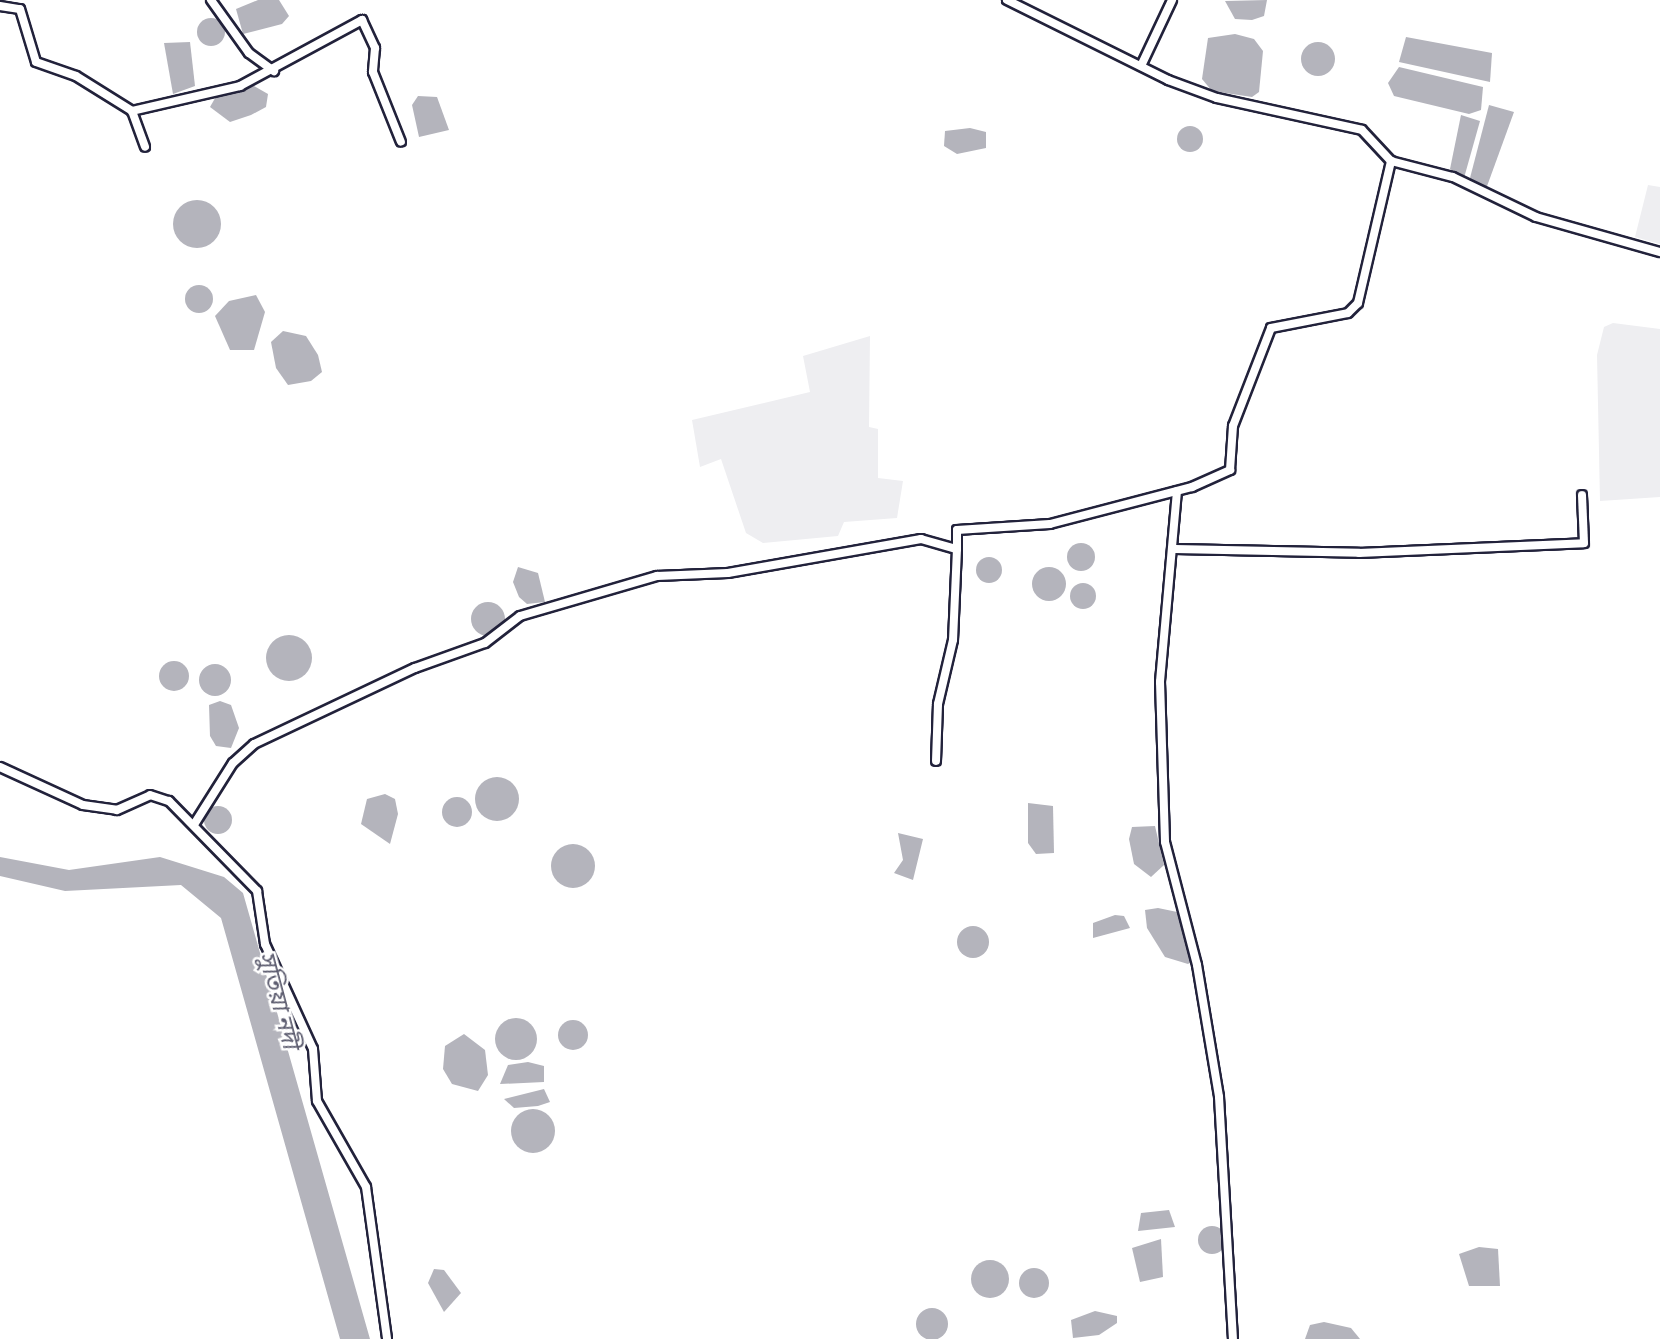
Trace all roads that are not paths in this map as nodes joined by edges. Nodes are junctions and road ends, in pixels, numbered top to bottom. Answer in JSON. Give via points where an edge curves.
{"nodes":[{"id":1,"x":211,"y":0,"type":"edge"},
{"id":2,"x":1007,"y":0,"type":"edge"},
{"id":3,"x":1172,"y":0,"type":"edge"},
{"id":4,"x":0,"y":6,"type":"edge"},
{"id":5,"x":1141,"y":66,"type":"junction"},
{"id":6,"x":274,"y":71,"type":"junction"},
{"id":7,"x":132,"y":111,"type":"junction"},
{"id":8,"x":401,"y":142,"type":"dead end"},
{"id":9,"x":145,"y":147,"type":"dead end"},
{"id":10,"x":1391,"y":161,"type":"junction"},
{"id":11,"x":1660,"y":252,"type":"edge"},
{"id":12,"x":1177,"y":491,"type":"junction"},
{"id":13,"x":1582,"y":495,"type":"dead end"},
{"id":14,"x":957,"y":549,"type":"junction"},
{"id":15,"x":1175,"y":549,"type":"junction"},
{"id":16,"x":936,"y":761,"type":"dead end"},
{"id":17,"x":0,"y":767,"type":"edge"},
{"id":18,"x":194,"y":823,"type":"junction"},
{"id":19,"x":387,"y":1339,"type":"edge"},
{"id":20,"x":1233,"y":1339,"type":"edge"}],
"edges":[{"from":1,"to":6,"type":"street","via":[[249,53]]},
{"from":2,"to":5,"type":"street"},
{"from":3,"to":5,"type":"street"},
{"from":4,"to":7,"type":"street","via":[[20,9],[36,62],[84,80]]},
{"from":5,"to":10,"type":"street","via":[[1217,98],[1362,130]]},
{"from":6,"to":7,"type":"street","via":[[240,86]]},
{"from":6,"to":8,"type":"street","via":[[362,20],[375,48],[373,72]]},
{"from":7,"to":9,"type":"street"},
{"from":10,"to":11,"type":"street","via":[[1452,177],[1536,218]]},
{"from":10,"to":12,"type":"street","via":[[1358,303],[1348,313],[1271,328],[1233,426],[1230,470]]},
{"from":12,"to":14,"type":"street","via":[[1050,524],[957,530]]},
{"from":12,"to":15,"type":"street"},
{"from":13,"to":15,"type":"street","via":[[1584,542],[1359,553]]},
{"from":14,"to":16,"type":"street","via":[[953,640],[938,704]]},
{"from":14,"to":18,"type":"street","via":[[906,540],[728,573],[657,576],[540,609],[485,643],[415,668],[254,744],[233,763]]},
{"from":15,"to":20,"type":"street","via":[[1159,695],[1165,842],[1197,965],[1219,1097]]},
{"from":17,"to":18,"type":"street","via":[[83,805],[117,810],[150,795],[169,801]]},
{"from":18,"to":19,"type":"street","via":[[257,891],[265,944],[313,1049],[317,1101],[366,1187]]}]}
